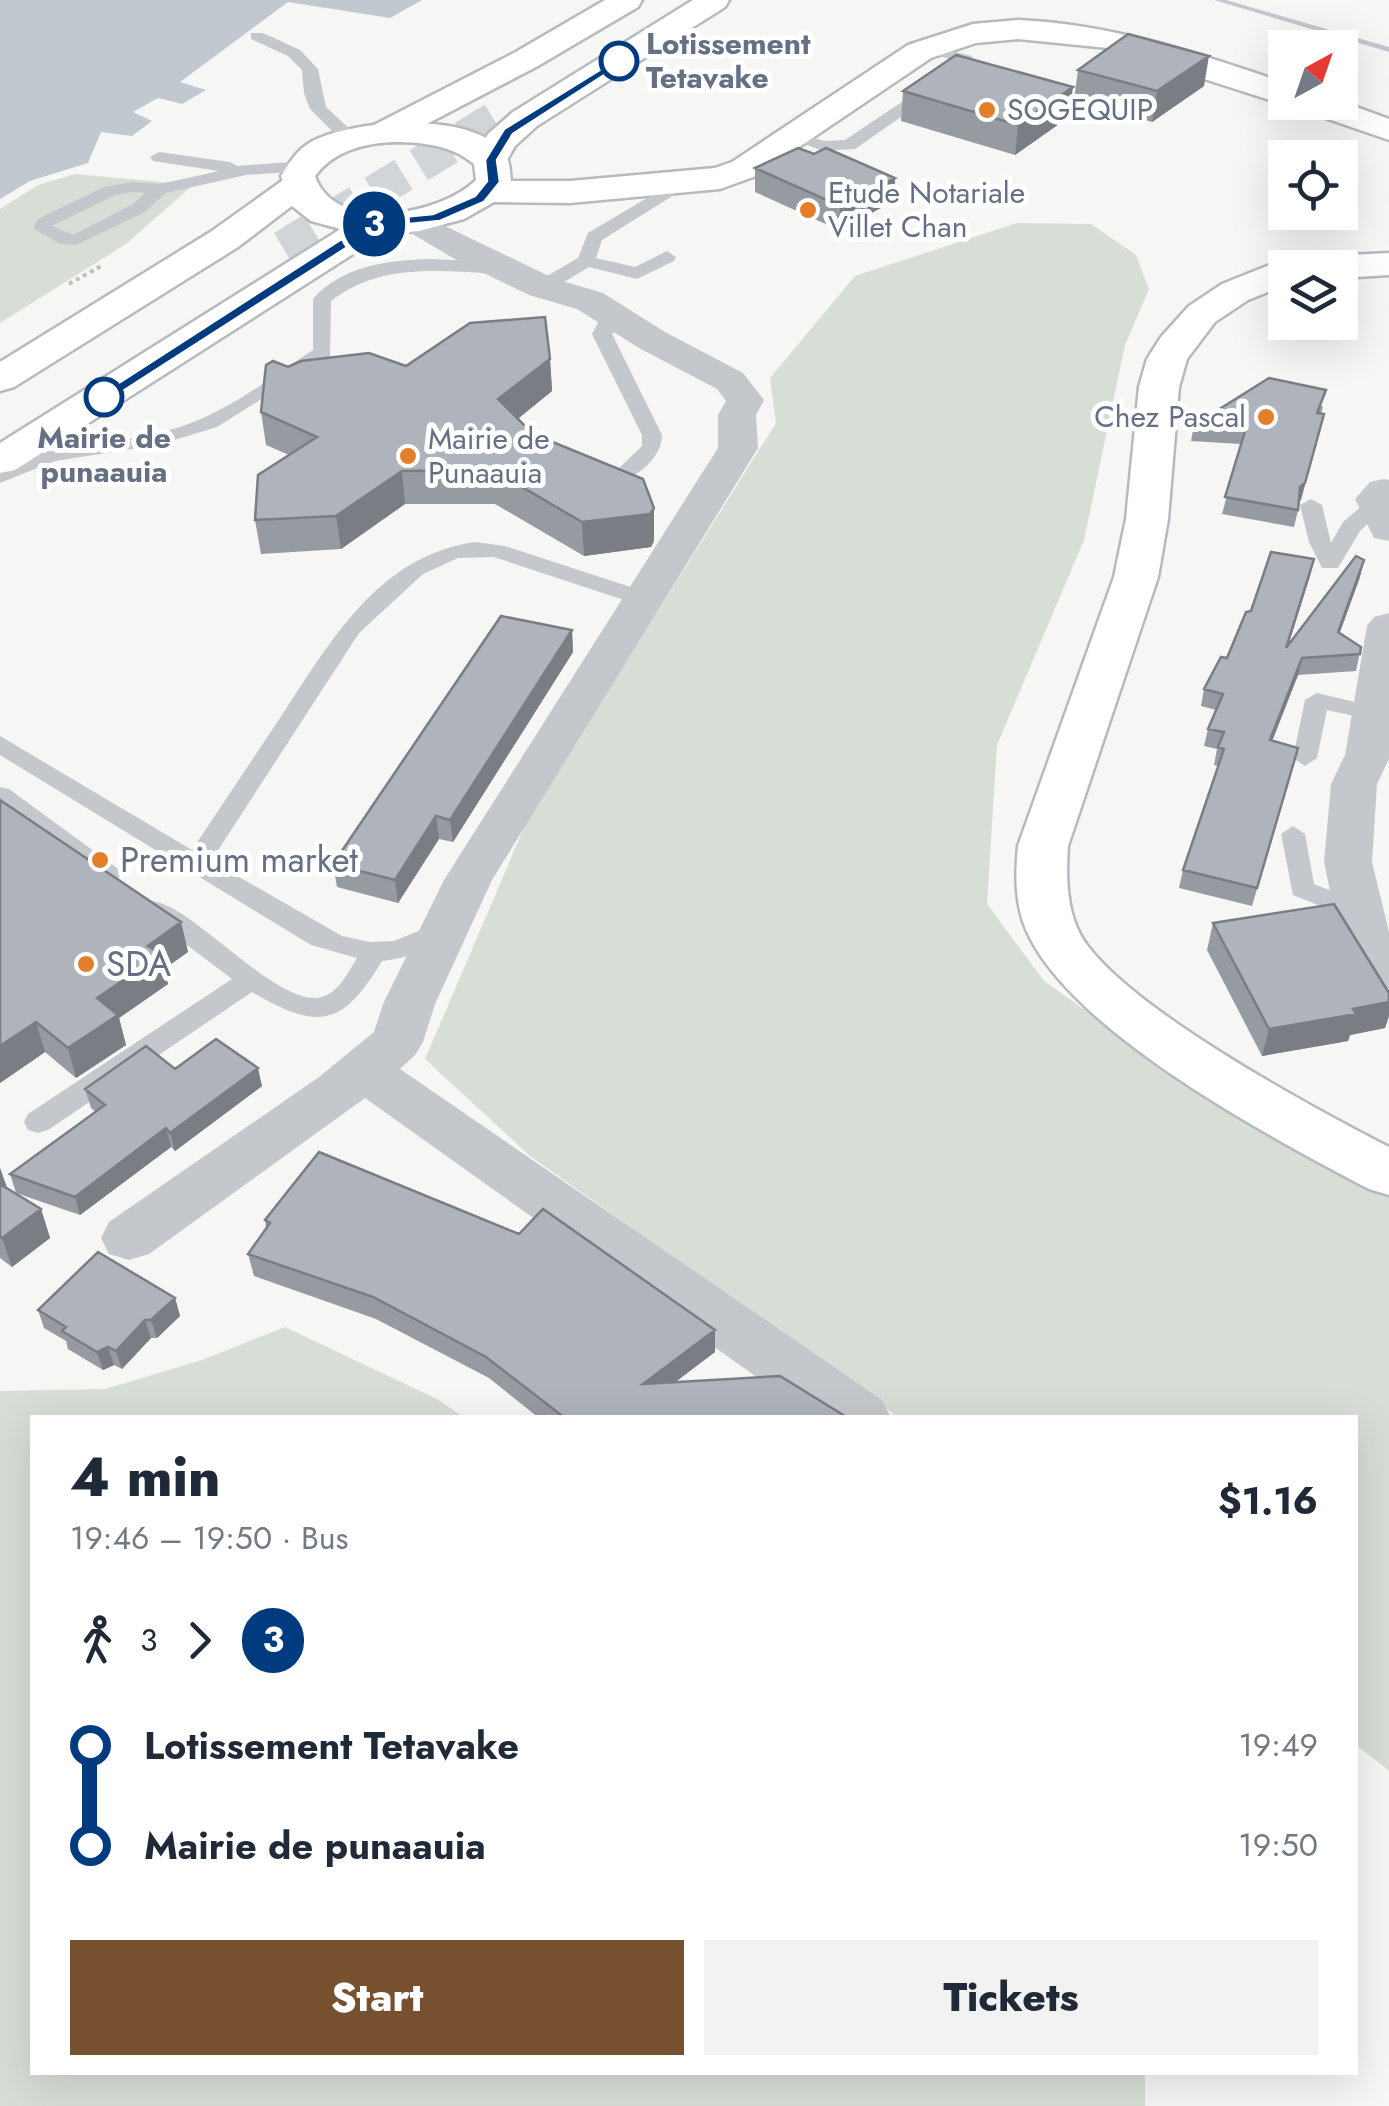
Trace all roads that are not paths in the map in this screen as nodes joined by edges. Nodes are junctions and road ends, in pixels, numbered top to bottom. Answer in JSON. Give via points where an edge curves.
{"nodes":[{"id":1,"x":627,"y":0,"type":"edge"},
{"id":2,"x":659,"y":0,"type":"edge"},
{"id":3,"x":694,"y":0,"type":"edge"},
{"id":4,"x":714,"y":0,"type":"edge"},
{"id":5,"x":257,"y":36,"type":"dead end"},
{"id":6,"x":1268,"y":88,"type":"edge"},
{"id":7,"x":1358,"y":119,"type":"edge"},
{"id":8,"x":358,"y":130,"type":"junction"},
{"id":9,"x":1389,"y":130,"type":"edge"},
{"id":10,"x":159,"y":157,"type":"dead end"},
{"id":11,"x":246,"y":170,"type":"junction"},
{"id":12,"x":300,"y":175,"type":"junction"},
{"id":13,"x":486,"y":179,"type":"junction"},
{"id":14,"x":684,"y":181,"type":"junction"},
{"id":15,"x":160,"y":189,"type":"junction"},
{"id":16,"x":416,"y":222,"type":"junction"},
{"id":17,"x":376,"y":223,"type":"junction"},
{"id":18,"x":668,"y":257,"type":"dead end"},
{"id":19,"x":586,"y":261,"type":"junction"},
{"id":20,"x":1389,"y":264,"type":"edge"},
{"id":21,"x":1358,"y":266,"type":"edge"},
{"id":22,"x":500,"y":268,"type":"junction"},
{"id":23,"x":1268,"y":279,"type":"edge"},
{"id":24,"x":542,"y":287,"type":"junction"},
{"id":25,"x":620,"y":320,"type":"junction"},
{"id":26,"x":0,"y":379,"type":"edge"},
{"id":27,"x":0,"y":405,"type":"edge"},
{"id":28,"x":7,"y":453,"type":"edge"},
{"id":29,"x":623,"y":474,"type":"edge"},
{"id":30,"x":0,"y":478,"type":"edge"},
{"id":31,"x":1386,"y":498,"type":"edge"},
{"id":32,"x":1311,"y":505,"type":"dead end"},
{"id":33,"x":644,"y":599,"type":"junction"},
{"id":34,"x":1389,"y":626,"type":"edge"},
{"id":35,"x":1378,"y":742,"type":"edge"},
{"id":36,"x":0,"y":744,"type":"edge"},
{"id":37,"x":1304,"y":758,"type":"dead end"},
{"id":38,"x":0,"y":796,"type":"edge"},
{"id":39,"x":1293,"y":834,"type":"dead end"},
{"id":40,"x":196,"y":864,"type":"junction"},
{"id":41,"x":1357,"y":910,"type":"junction"},
{"id":42,"x":444,"y":930,"type":"junction"},
{"id":43,"x":372,"y":955,"type":"junction"},
{"id":44,"x":1389,"y":978,"type":"edge"},
{"id":45,"x":252,"y":979,"type":"junction"},
{"id":46,"x":364,"y":1071,"type":"junction"},
{"id":47,"x":38,"y":1122,"type":"dead end"},
{"id":48,"x":1389,"y":1173,"type":"edge"},
{"id":49,"x":129,"y":1238,"type":"dead end"},
{"id":50,"x":856,"y":1415,"type":"edge"}],
"edges":[{"from":1,"to":8,"type":"main road","via":[[526,60]]},
{"from":2,"to":3,"type":"main road","via":[[499,107]]},
{"from":4,"to":13,"type":"main road","via":[[508,131]]},
{"from":5,"to":8,"type":"lane","via":[[303,60],[310,69],[308,91]]},
{"from":6,"to":14,"type":"main road","via":[[1086,34],[966,37],[928,47],[744,169]]},
{"from":7,"to":9,"type":"main road"},
{"from":8,"to":12,"type":"main road","via":[[320,151]]},
{"from":8,"to":13,"type":"main road","via":[[462,140]]},
{"from":10,"to":11,"type":"lane"},
{"from":11,"to":12,"type":"lane"},
{"from":11,"to":15,"type":"lane"},
{"from":12,"to":17,"type":"main road","via":[[305,199],[322,210]]},
{"from":12,"to":26,"type":"main road","via":[[226,239]]},
{"from":13,"to":14,"type":"main road","via":[[604,189]]},
{"from":13,"to":16,"type":"main road","via":[[452,214]]},
{"from":13,"to":24,"type":"street","via":[[470,216],[476,229]]},
{"from":14,"to":19,"type":"lane","via":[[594,238]]},
{"from":15,"to":15,"type":"lane","via":[[110,191],[42,228],[76,240],[139,208]]},
{"from":16,"to":17,"type":"main road"},
{"from":16,"to":22,"type":"street"},
{"from":17,"to":28,"type":"main road"},
{"from":18,"to":19,"type":"lane","via":[[628,274]]},
{"from":19,"to":24,"type":"lane"},
{"from":20,"to":21,"type":"main road"},
{"from":22,"to":24,"type":"street"},
{"from":22,"to":28,"type":"lane","via":[[392,266],[363,272],[322,299],[323,352],[210,423],[132,442]]},
{"from":23,"to":48,"type":"main road","via":[[1202,314],[1167,359],[1158,386],[1136,577],[1043,846],[1044,905],[1062,948],[1122,1010],[1260,1101]]},
{"from":24,"to":25,"type":"street"},
{"from":25,"to":29,"type":"lane","via":[[602,334],[652,435],[652,448]]},
{"from":25,"to":33,"type":"street","via":[[730,380],[745,400],[737,415],[738,448]]},
{"from":27,"to":28,"type":"main road","via":[[274,242]]},
{"from":28,"to":30,"type":"lane"},
{"from":31,"to":32,"type":"lane","via":[[1351,527],[1330,562]]},
{"from":33,"to":40,"type":"lane","via":[[497,550],[436,554],[350,629]]},
{"from":33,"to":42,"type":"street","via":[[530,776]]},
{"from":34,"to":35,"type":"street"},
{"from":35,"to":37,"type":"lane","via":[[1317,700]]},
{"from":35,"to":41,"type":"street","via":[[1354,784],[1349,818]]},
{"from":36,"to":40,"type":"lane"},
{"from":38,"to":45,"type":"lane"},
{"from":39,"to":41,"type":"lane","via":[[1302,889]]},
{"from":40,"to":43,"type":"lane","via":[[320,939]]},
{"from":41,"to":44,"type":"street"},
{"from":42,"to":43,"type":"lane","via":[[408,948]]},
{"from":42,"to":46,"type":"street","via":[[397,1042]]},
{"from":43,"to":45,"type":"lane","via":[[345,995],[326,1008],[298,1005]]},
{"from":45,"to":47,"type":"lane"},
{"from":46,"to":49,"type":"street"},
{"from":46,"to":50,"type":"street"}]}
